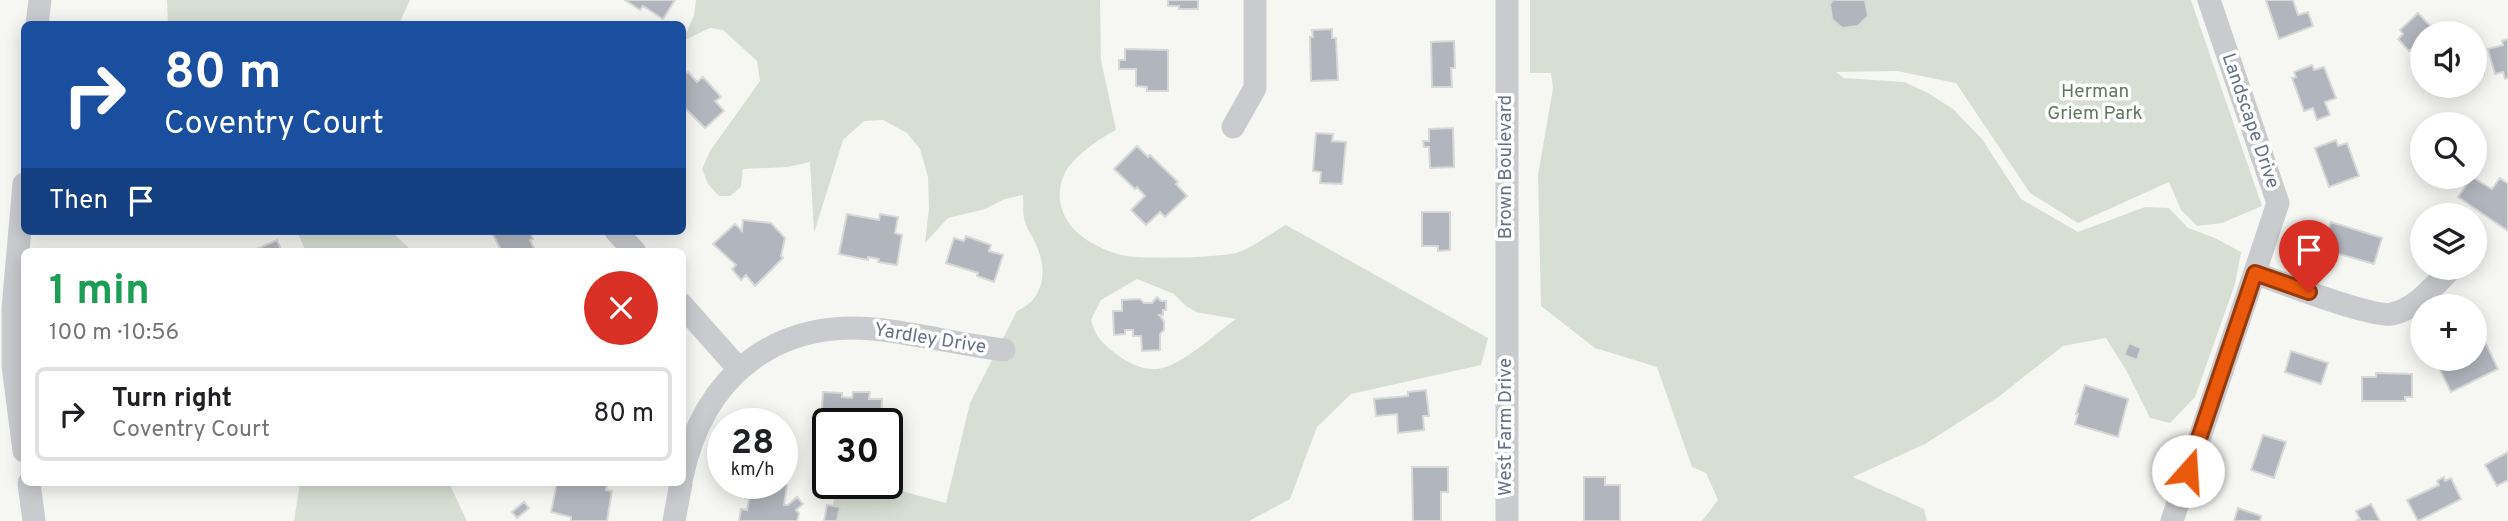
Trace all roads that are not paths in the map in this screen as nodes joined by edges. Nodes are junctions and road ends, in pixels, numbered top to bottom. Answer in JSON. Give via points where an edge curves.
{"nodes":[{"id":1,"x":40,"y":0,"type":"edge"},
{"id":2,"x":1255,"y":0,"type":"edge"},
{"id":3,"x":1507,"y":0,"type":"edge"},
{"id":4,"x":2209,"y":0,"type":"edge"},
{"id":5,"x":37,"y":21,"type":"edge"},
{"id":6,"x":1233,"y":127,"type":"dead end"},
{"id":7,"x":21,"y":218,"type":"edge"},
{"id":8,"x":620,"y":235,"type":"edge"},
{"id":9,"x":631,"y":248,"type":"edge"},
{"id":10,"x":2255,"y":273,"type":"junction"},
{"id":11,"x":2440,"y":280,"type":"edge"},
{"id":12,"x":13,"y":308,"type":"edge"},
{"id":13,"x":686,"y":310,"type":"edge"},
{"id":14,"x":1506,"y":334,"type":"joint"},
{"id":15,"x":1004,"y":350,"type":"dead end"},
{"id":16,"x":738,"y":368,"type":"junction"},
{"id":17,"x":21,"y":428,"type":"edge"},
{"id":18,"x":686,"y":461,"type":"edge"},
{"id":19,"x":29,"y":486,"type":"edge"},
{"id":20,"x":680,"y":486,"type":"edge"},
{"id":21,"x":34,"y":521,"type":"edge"},
{"id":22,"x":674,"y":521,"type":"edge"},
{"id":23,"x":1507,"y":521,"type":"edge"},
{"id":24,"x":2172,"y":521,"type":"edge"}],
"edges":[{"from":1,"to":5,"type":"street"},
{"from":2,"to":6,"type":"street","via":[[1255,88]]},
{"from":3,"to":14,"type":"street","name":"Brown Boulevard"},
{"from":4,"to":10,"type":"street","name":"Landscape Drive","via":[[2278,203]]},
{"from":7,"to":12,"type":"street"},
{"from":8,"to":9,"type":"street"},
{"from":10,"to":11,"type":"street","via":[[2390,315],[2417,302]]},
{"from":10,"to":24,"type":"street","name":"Landscape Drive"},
{"from":12,"to":17,"type":"street","via":[[13,366]]},
{"from":13,"to":16,"type":"street"},
{"from":14,"to":23,"type":"street","name":"West Farm Drive"},
{"from":15,"to":16,"type":"street","name":"Yardley Drive","via":[[881,329],[835,329],[792,337]]},
{"from":16,"to":18,"type":"street","name":"Yardley Drive","via":[[707,411]]},
{"from":19,"to":21,"type":"street"},
{"from":20,"to":22,"type":"street"}]}
